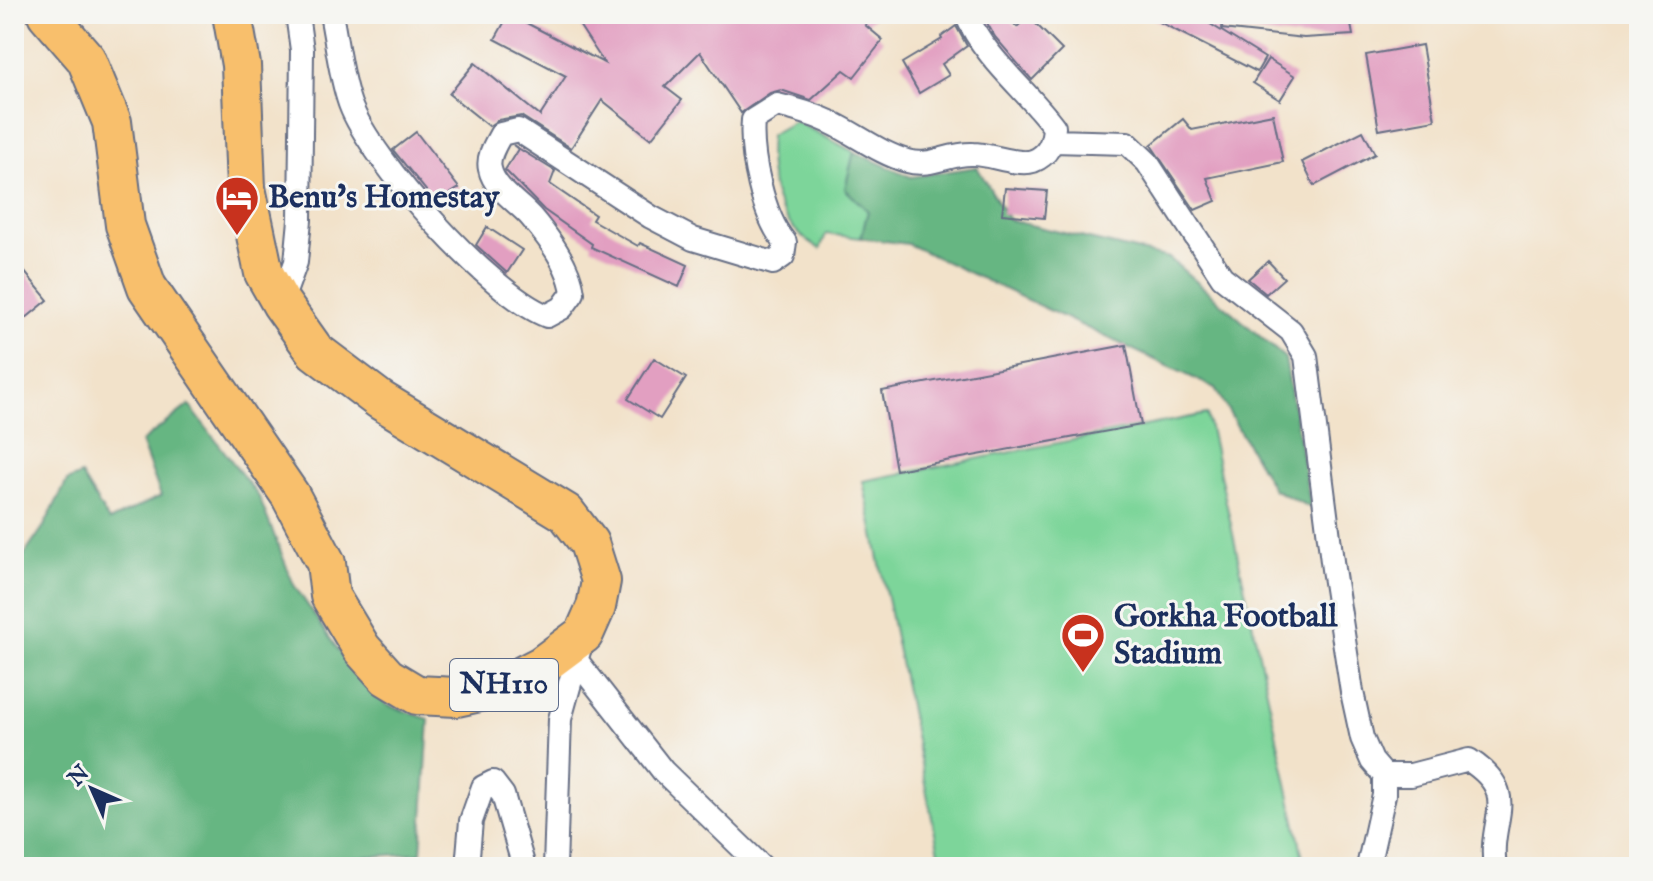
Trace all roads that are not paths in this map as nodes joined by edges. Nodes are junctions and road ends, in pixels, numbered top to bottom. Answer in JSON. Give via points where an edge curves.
{"nodes":[{"id":1,"x":47,"y":14,"type":"edge"},
{"id":2,"x":232,"y":14,"type":"edge"},
{"id":3,"x":297,"y":14,"type":"edge"},
{"id":4,"x":331,"y":14,"type":"edge"},
{"id":5,"x":966,"y":14,"type":"edge"},
{"id":6,"x":1053,"y":141,"type":"junction"},
{"id":7,"x":281,"y":303,"type":"junction"},
{"id":8,"x":580,"y":648,"type":"junction"},
{"id":9,"x":1384,"y":775,"type":"junction"},
{"id":10,"x":467,"y":867,"type":"edge"},
{"id":11,"x":524,"y":867,"type":"edge"},
{"id":12,"x":555,"y":867,"type":"edge"},
{"id":13,"x":762,"y":867,"type":"edge"},
{"id":14,"x":1368,"y":867,"type":"edge"},
{"id":15,"x":1495,"y":867,"type":"edge"}],
"edges":[{"from":1,"to":8,"type":"highway","number":"NH110","via":[[86,59],[112,122],[125,225],[147,287],[290,495],[326,563],[330,596],[362,649],[387,677],[417,695],[457,697],[498,688]]},
{"from":2,"to":7,"type":"highway","number":"NH110","via":[[241,65],[246,188],[264,273]]},
{"from":3,"to":7,"type":"street","via":[[302,50],[300,220],[296,262]]},
{"from":4,"to":6,"type":"street","via":[[350,104],[368,136],[475,266],[529,309],[547,316],[573,293],[571,273],[533,218],[496,182],[489,168],[491,150],[501,134],[518,130],[693,239],[773,263],[783,256],[785,242],[773,229],[751,139],[753,120],[777,105],[831,122],[912,162],[931,164],[950,155],[972,154],[1030,163]]},
{"from":5,"to":6,"type":"street","via":[[982,44],[1054,127]]},
{"from":6,"to":9,"type":"street","via":[[1127,143],[1147,162],[1222,277],[1291,331],[1306,356],[1352,692],[1362,738]]},
{"from":7,"to":8,"type":"highway","number":"NH110","via":[[315,351],[380,400],[566,513],[589,543],[601,581]]},
{"from":8,"to":12,"type":"street","via":[[560,719]]},
{"from":8,"to":13,"type":"street","via":[[663,771]]},
{"from":9,"to":14,"type":"street"},
{"from":9,"to":15,"type":"street","via":[[1411,775],[1469,760],[1488,772],[1499,789],[1502,808],[1492,846]]},
{"from":10,"to":11,"type":"street","via":[[471,821],[483,787],[493,782],[503,795]]}]}
